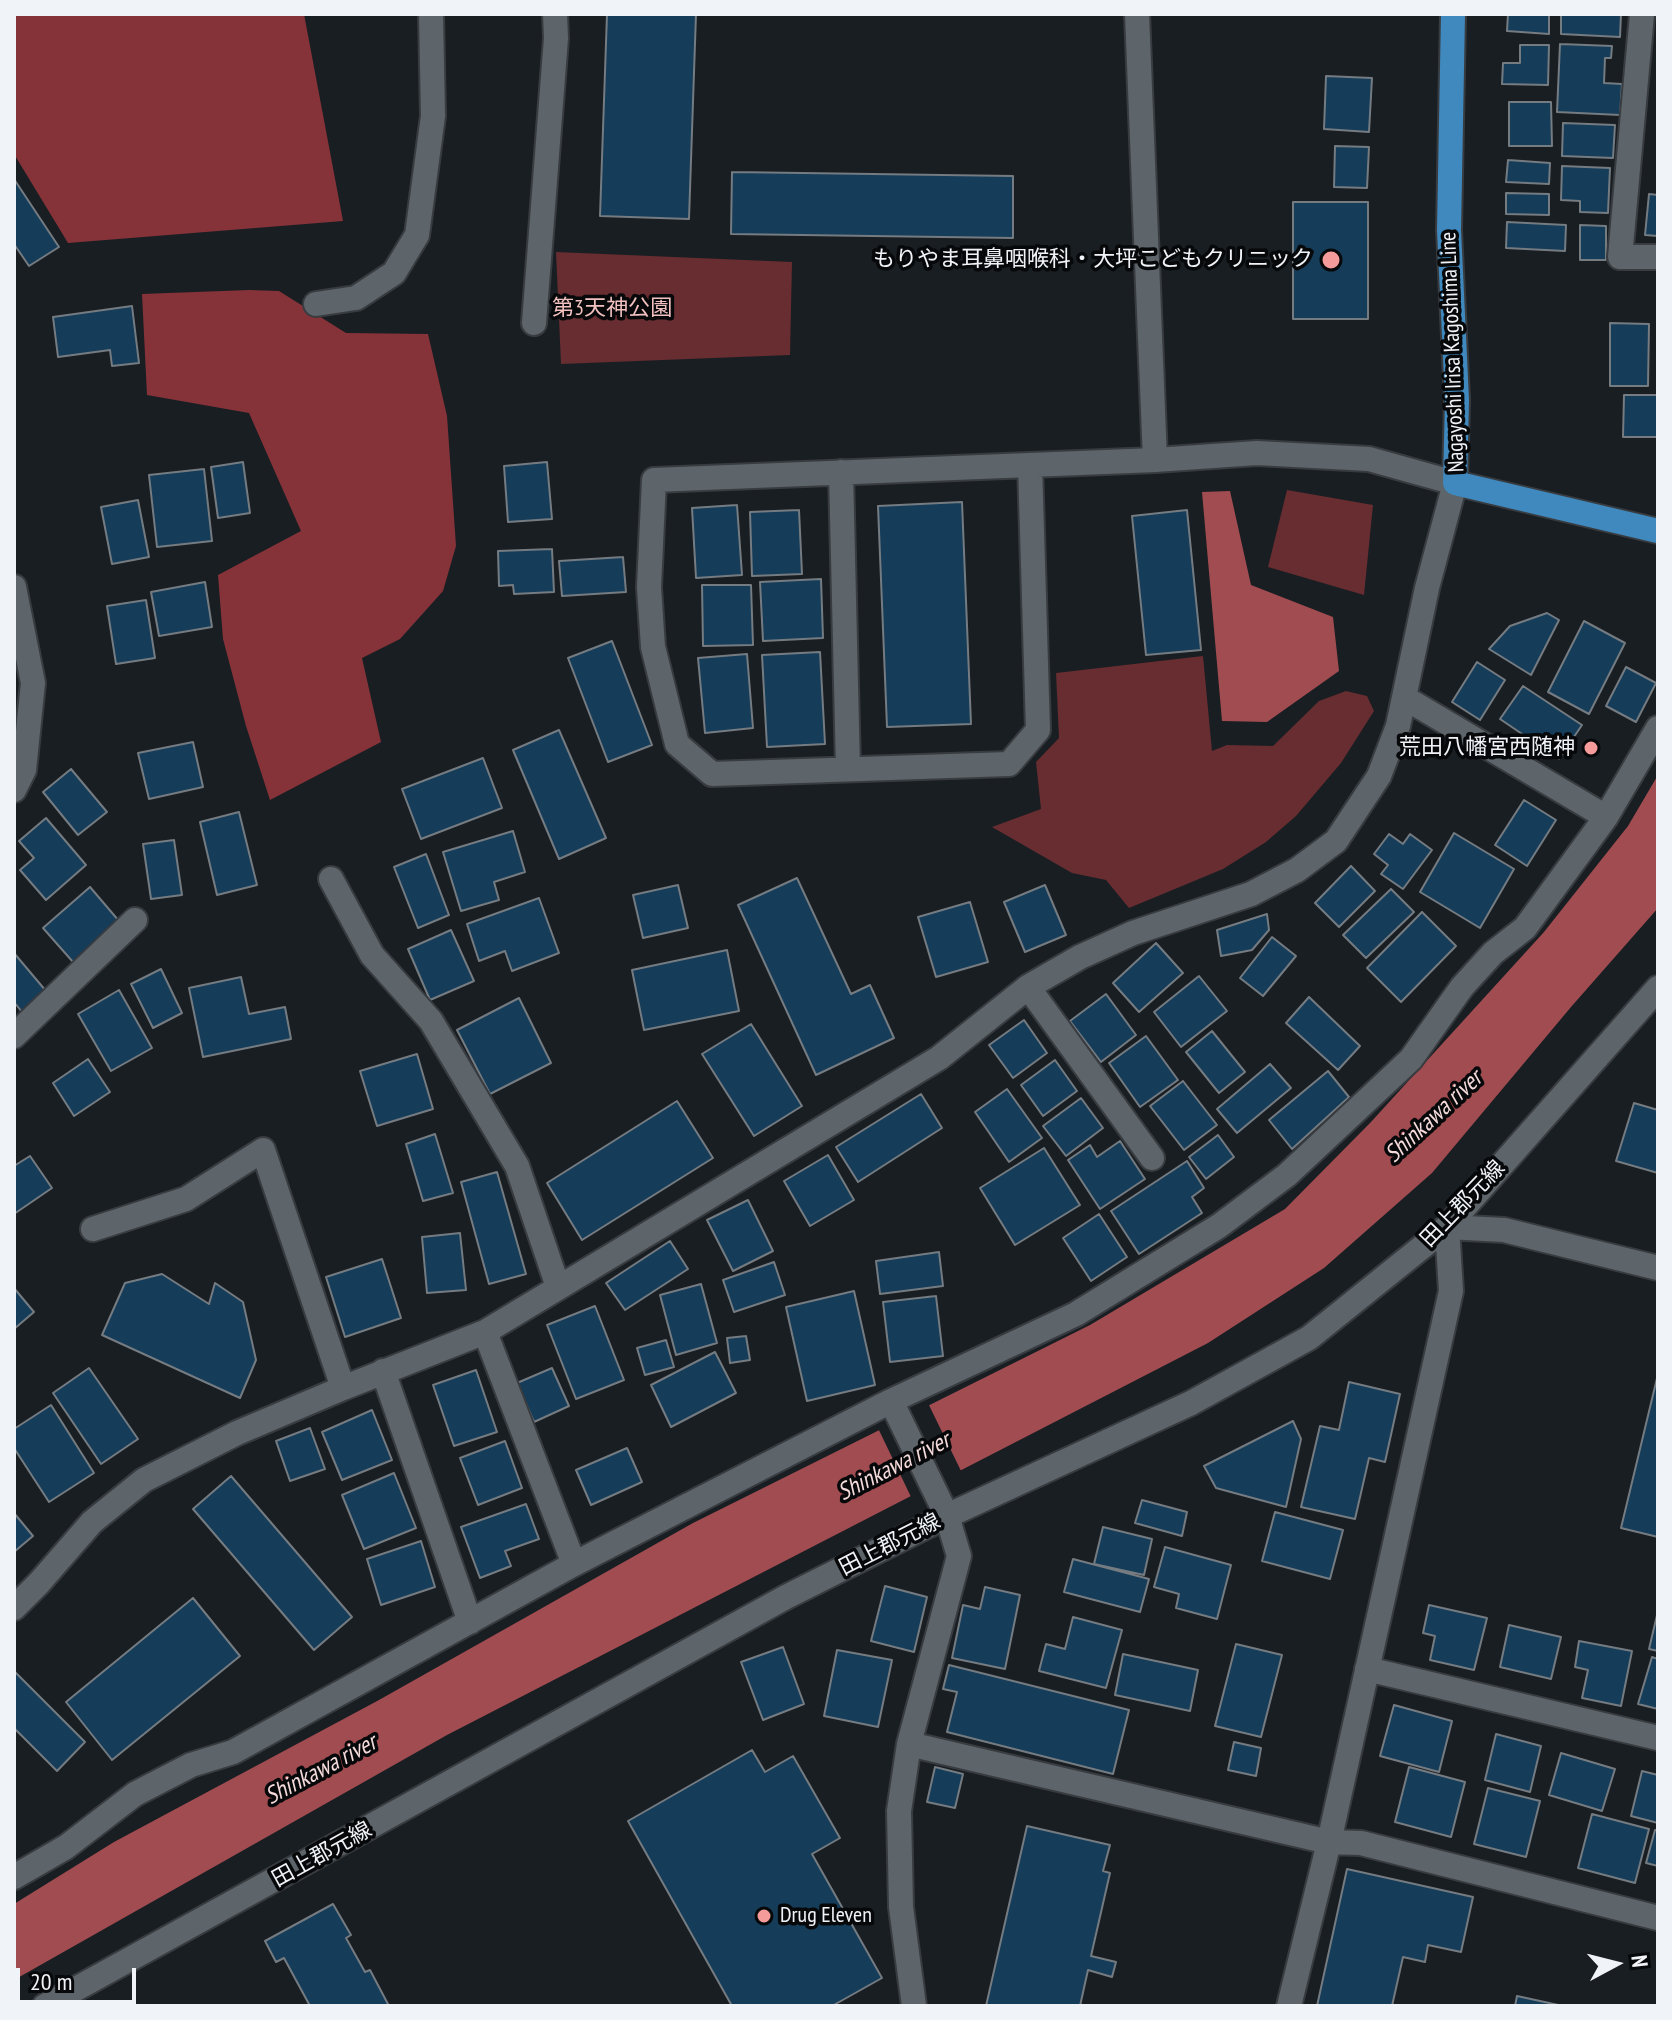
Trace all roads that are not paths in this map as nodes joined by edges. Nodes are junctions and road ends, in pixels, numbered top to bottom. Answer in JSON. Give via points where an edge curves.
{"nodes":[{"id":1,"x":431,"y":14,"type":"edge"},
{"id":2,"x":555,"y":14,"type":"edge"},
{"id":3,"x":1137,"y":14,"type":"edge"},
{"id":4,"x":1453,"y":14,"type":"edge"},
{"id":5,"x":1642,"y":14,"type":"edge"},
{"id":6,"x":1658,"y":257,"type":"edge"},
{"id":7,"x":316,"y":304,"type":"dead end"},
{"id":8,"x":534,"y":323,"type":"dead end"},
{"id":9,"x":1155,"y":460,"type":"junction"},
{"id":10,"x":1030,"y":465,"type":"junction"},
{"id":11,"x":841,"y":472,"type":"junction"},
{"id":12,"x":1455,"y":483,"type":"junction"},
{"id":13,"x":1658,"y":531,"type":"edge"},
{"id":14,"x":14,"y":587,"type":"edge"},
{"id":15,"x":24,"y":690,"type":"edge"},
{"id":16,"x":1405,"y":698,"type":"junction"},
{"id":17,"x":1658,"y":728,"type":"edge"},
{"id":18,"x":848,"y":769,"type":"junction"},
{"id":19,"x":14,"y":790,"type":"edge"},
{"id":20,"x":1606,"y":817,"type":"junction"},
{"id":21,"x":331,"y":879,"type":"dead end"},
{"id":22,"x":135,"y":920,"type":"dead end"},
{"id":23,"x":1028,"y":987,"type":"junction"},
{"id":24,"x":1658,"y":988,"type":"edge"},
{"id":25,"x":14,"y":1036,"type":"edge"},
{"id":26,"x":1152,"y":1158,"type":"dead end"},
{"id":27,"x":1447,"y":1227,"type":"junction"},
{"id":28,"x":93,"y":1229,"type":"dead end"},
{"id":29,"x":1658,"y":1268,"type":"edge"},
{"id":30,"x":558,"y":1287,"type":"junction"},
{"id":31,"x":485,"y":1332,"type":"junction"},
{"id":32,"x":383,"y":1371,"type":"junction"},
{"id":33,"x":343,"y":1388,"type":"junction"},
{"id":34,"x":891,"y":1401,"type":"junction"},
{"id":35,"x":947,"y":1516,"type":"junction"},
{"id":36,"x":574,"y":1564,"type":"junction"},
{"id":37,"x":14,"y":1608,"type":"edge"},
{"id":38,"x":470,"y":1622,"type":"junction"},
{"id":39,"x":1367,"y":1669,"type":"junction"},
{"id":40,"x":1658,"y":1738,"type":"edge"},
{"id":41,"x":909,"y":1744,"type":"junction"},
{"id":42,"x":1329,"y":1842,"type":"junction"},
{"id":43,"x":14,"y":1877,"type":"edge"},
{"id":44,"x":1658,"y":1918,"type":"edge"},
{"id":45,"x":45,"y":2006,"type":"edge"},
{"id":46,"x":914,"y":2006,"type":"edge"},
{"id":47,"x":1289,"y":2006,"type":"edge"}],
"edges":[{"from":1,"to":7,"type":"street","via":[[433,116],[417,235],[394,273],[356,298]]},
{"from":2,"to":8,"type":"street"},
{"from":3,"to":9,"type":"street"},
{"from":4,"to":12,"type":"main road","name":"Nagayoshi Irisa Kagoshima Line","via":[[1449,230]]},
{"from":5,"to":6,"type":"street","via":[[1620,257]]},
{"from":9,"to":10,"type":"street"},
{"from":9,"to":12,"type":"street","via":[[1257,453],[1369,459]]},
{"from":10,"to":11,"type":"street"},
{"from":10,"to":18,"type":"street","via":[[1038,730],[1009,764]]},
{"from":11,"to":18,"type":"street"},
{"from":11,"to":18,"type":"street","via":[[654,480],[649,587],[653,647],[677,744],[712,774]]},
{"from":12,"to":13,"type":"main road","name":"Nagayoshi Irisa Kagoshima Line"},
{"from":12,"to":16,"type":"street"},
{"from":14,"to":15,"type":"street"},
{"from":15,"to":19,"type":"street","via":[[24,770]]},
{"from":16,"to":20,"type":"street"},
{"from":16,"to":23,"type":"street","via":[[1379,776],[1336,841],[1251,894],[1133,933]]},
{"from":17,"to":20,"type":"street"},
{"from":20,"to":34,"type":"street","via":[[1525,928],[1462,987],[1411,1059],[1287,1175],[1206,1234],[1076,1314]]},
{"from":21,"to":30,"type":"street","via":[[372,955],[431,1021],[517,1166]]},
{"from":22,"to":25,"type":"street"},
{"from":23,"to":26,"type":"street"},
{"from":23,"to":30,"type":"street","via":[[939,1058]]},
{"from":24,"to":27,"type":"street","name":"田上郡元線"},
{"from":27,"to":29,"type":"street","via":[[1504,1230]]},
{"from":27,"to":35,"type":"street","name":"田上郡元線","via":[[1309,1338],[1191,1403]]},
{"from":27,"to":39,"type":"street","via":[[1451,1291]]},
{"from":28,"to":33,"type":"street","via":[[186,1199],[263,1150]]},
{"from":30,"to":31,"type":"street"},
{"from":31,"to":32,"type":"street"},
{"from":31,"to":36,"type":"street"},
{"from":32,"to":33,"type":"street"},
{"from":32,"to":38,"type":"street"},
{"from":33,"to":37,"type":"street","via":[[144,1480],[92,1522]]},
{"from":34,"to":35,"type":"street"},
{"from":34,"to":36,"type":"street"},
{"from":35,"to":41,"type":"street","via":[[959,1556]]},
{"from":35,"to":45,"type":"street","name":"田上郡元線","via":[[786,1597]]},
{"from":36,"to":38,"type":"street"},
{"from":38,"to":43,"type":"street","via":[[233,1752],[191,1765],[135,1794],[66,1847]]},
{"from":39,"to":40,"type":"street"},
{"from":39,"to":42,"type":"street"},
{"from":41,"to":42,"type":"street"},
{"from":41,"to":46,"type":"street","via":[[899,1825],[901,1907]]},
{"from":42,"to":44,"type":"street","via":[[1361,1843]]},
{"from":42,"to":47,"type":"street"}]}
